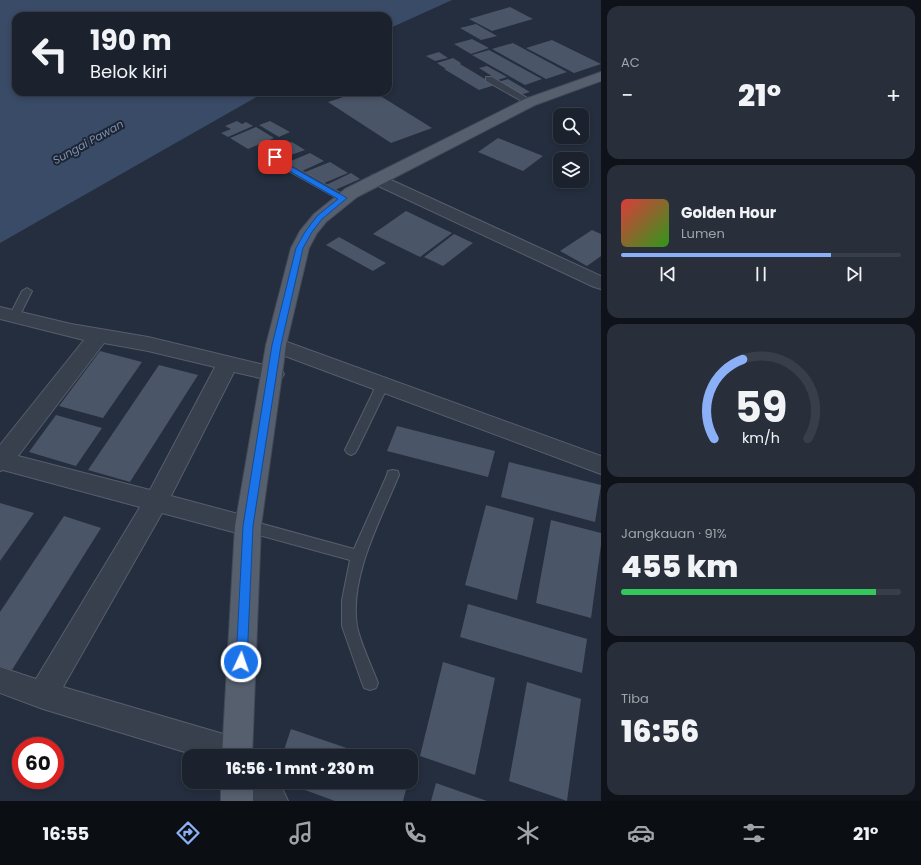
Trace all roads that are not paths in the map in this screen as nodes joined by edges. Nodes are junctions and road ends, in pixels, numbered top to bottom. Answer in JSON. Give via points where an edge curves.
{"nodes":[{"id":1,"x":601,"y":76,"type":"edge"},
{"id":2,"x":489,"y":79,"type":"dead end"},
{"id":3,"x":530,"y":102,"type":"junction"},
{"id":4,"x":275,"y":147,"type":"dead end"},
{"id":5,"x":378,"y":179,"type":"junction"},
{"id":6,"x":343,"y":198,"type":"junction"},
{"id":7,"x":601,"y":284,"type":"edge"},
{"id":8,"x":27,"y":291,"type":"dead end"},
{"id":9,"x":7,"y":315,"type":"edge"},
{"id":10,"x":99,"y":335,"type":"junction"},
{"id":11,"x":276,"y":345,"type":"junction"},
{"id":12,"x":228,"y":364,"type":"junction"},
{"id":13,"x":273,"y":374,"type":"junction"},
{"id":14,"x":383,"y":384,"type":"junction"},
{"id":15,"x":351,"y":450,"type":"dead end"},
{"id":16,"x":0,"y":461,"type":"edge"},
{"id":17,"x":601,"y":465,"type":"edge"},
{"id":18,"x":393,"y":475,"type":"dead end"},
{"id":19,"x":156,"y":502,"type":"junction"},
{"id":20,"x":248,"y":526,"type":"junction"},
{"id":21,"x":358,"y":556,"type":"junction"},
{"id":22,"x":0,"y":680,"type":"edge"},
{"id":23,"x":370,"y":682,"type":"dead end"},
{"id":24,"x":43,"y":695,"type":"junction"},
{"id":25,"x":238,"y":749,"type":"edge"},
{"id":26,"x":182,"y":753,"type":"edge"},
{"id":27,"x":255,"y":789,"type":"edge"},
{"id":28,"x":272,"y":801,"type":"edge"}],
"edges":[{"from":1,"to":3,"type":"main road"},
{"from":2,"to":3,"type":"lane"},
{"from":3,"to":5,"type":"main road"},
{"from":4,"to":6,"type":"lane","via":[[275,157],[281,163]]},
{"from":5,"to":6,"type":"main road"},
{"from":5,"to":7,"type":"street"},
{"from":6,"to":11,"type":"main road","via":[[320,218],[300,248]]},
{"from":8,"to":9,"type":"lane"},
{"from":9,"to":10,"type":"street","via":[[71,331]]},
{"from":10,"to":12,"type":"street"},
{"from":10,"to":16,"type":"street"},
{"from":11,"to":13,"type":"main road"},
{"from":11,"to":14,"type":"street"},
{"from":12,"to":13,"type":"street"},
{"from":12,"to":19,"type":"street"},
{"from":13,"to":20,"type":"main road"},
{"from":14,"to":15,"type":"lane"},
{"from":14,"to":17,"type":"street"},
{"from":16,"to":19,"type":"street"},
{"from":18,"to":21,"type":"lane"},
{"from":19,"to":20,"type":"street"},
{"from":19,"to":24,"type":"street"},
{"from":20,"to":21,"type":"lane"},
{"from":20,"to":25,"type":"main road"},
{"from":21,"to":23,"type":"lane","via":[[349,600],[350,626]]},
{"from":22,"to":24,"type":"street"},
{"from":24,"to":26,"type":"street"},
{"from":27,"to":28,"type":"street"}]}
